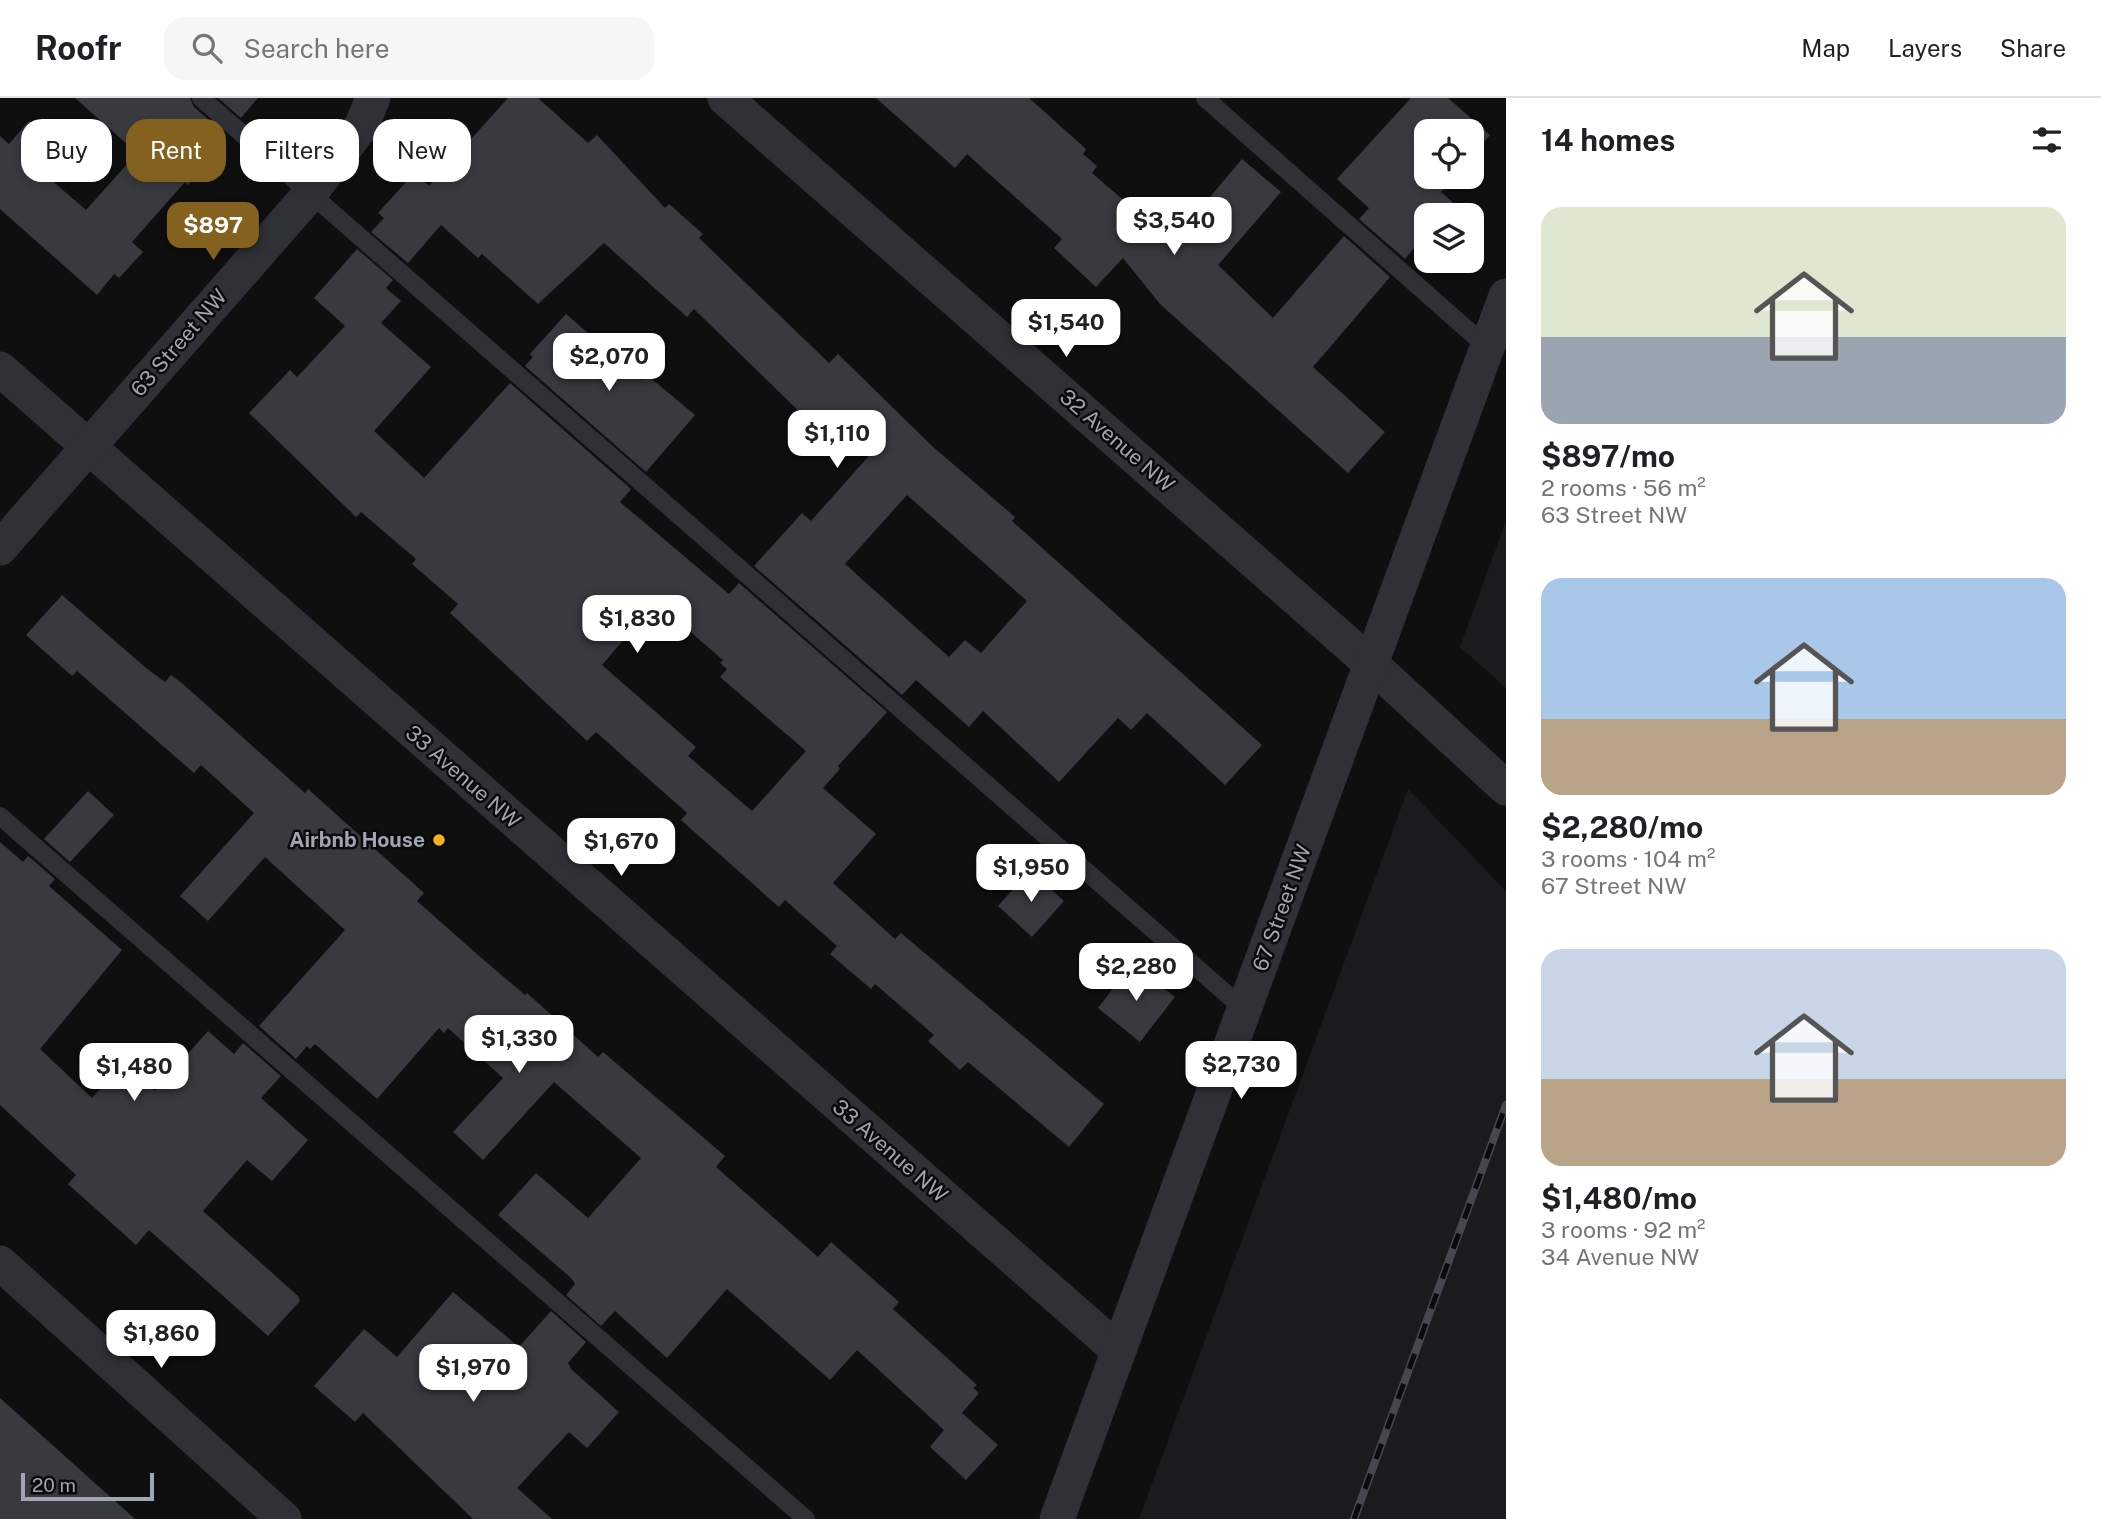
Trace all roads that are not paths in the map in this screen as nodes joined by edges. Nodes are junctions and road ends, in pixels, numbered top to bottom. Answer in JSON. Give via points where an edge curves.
{"nodes":[{"id":1,"x":201,"y":98,"type":"edge"},
{"id":2,"x":373,"y":98,"type":"edge"},
{"id":3,"x":725,"y":98,"type":"edge"},
{"id":4,"x":1205,"y":98,"type":"edge"},
{"id":5,"x":309,"y":195,"type":"junction"},
{"id":6,"x":1506,"y":296,"type":"edge"},
{"id":7,"x":1487,"y":347,"type":"junction"},
{"id":8,"x":0,"y":369,"type":"edge"},
{"id":9,"x":88,"y":447,"type":"junction"},
{"id":10,"x":0,"y":548,"type":"edge"},
{"id":11,"x":1370,"y":663,"type":"junction"},
{"id":12,"x":1506,"y":788,"type":"edge"},
{"id":13,"x":0,"y":816,"type":"edge"},
{"id":14,"x":1245,"y":1010,"type":"junction"},
{"id":15,"x":0,"y":1263,"type":"edge"},
{"id":16,"x":1118,"y":1350,"type":"junction"},
{"id":17,"x":284,"y":1519,"type":"edge"},
{"id":18,"x":806,"y":1519,"type":"edge"},
{"id":19,"x":1056,"y":1519,"type":"edge"}],
"edges":[{"from":1,"to":5,"type":"lane"},
{"from":2,"to":5,"type":"street","name":"63 Street NW","via":[[362,125]]},
{"from":3,"to":11,"type":"street","name":"32 Avenue NW"},
{"from":4,"to":7,"type":"lane"},
{"from":5,"to":9,"type":"street","name":"63 Street NW"},
{"from":5,"to":14,"type":"lane"},
{"from":6,"to":7,"type":"street","name":"67 Street NW"},
{"from":7,"to":11,"type":"street","name":"67 Street NW"},
{"from":8,"to":9,"type":"street","name":"33 Avenue NW"},
{"from":9,"to":10,"type":"street","name":"63 Street NW"},
{"from":9,"to":16,"type":"street","name":"33 Avenue NW"},
{"from":11,"to":12,"type":"street","name":"32 Avenue NW"},
{"from":11,"to":14,"type":"street","name":"67 Street NW"},
{"from":13,"to":18,"type":"lane"},
{"from":14,"to":16,"type":"street","name":"67 Street NW"},
{"from":15,"to":17,"type":"street"},
{"from":16,"to":19,"type":"street","name":"67 Street NW"}]}
